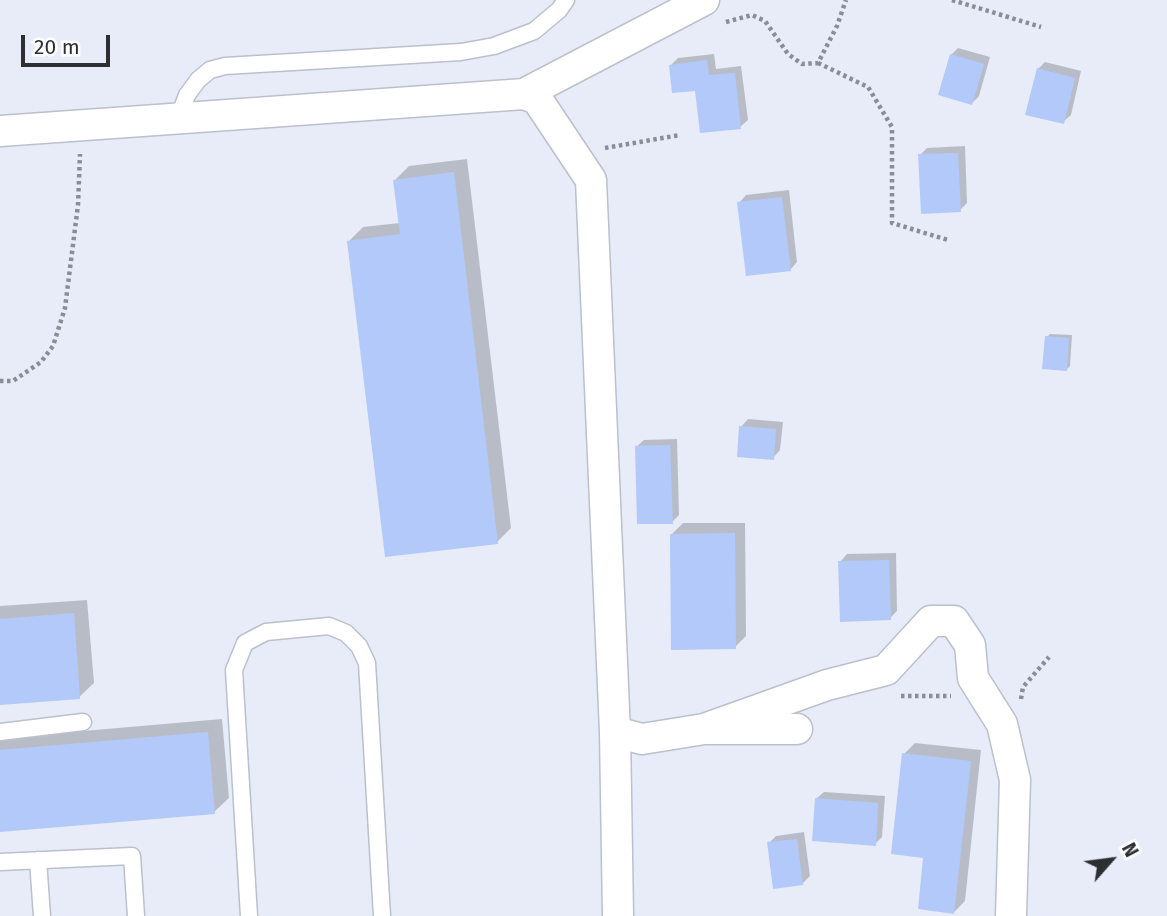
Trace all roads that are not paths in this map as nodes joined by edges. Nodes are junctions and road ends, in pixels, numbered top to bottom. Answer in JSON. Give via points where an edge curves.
{"nodes":[{"id":1,"x":566,"y":0,"type":"edge"},
{"id":2,"x":708,"y":13,"type":"edge"},
{"id":3,"x":524,"y":94,"type":"junction"},
{"id":4,"x":178,"y":119,"type":"junction"},
{"id":5,"x":0,"y":131,"type":"edge"},
{"id":6,"x":83,"y":722,"type":"dead end"},
{"id":7,"x":704,"y":729,"type":"junction"},
{"id":8,"x":797,"y":729,"type":"dead end"},
{"id":9,"x":0,"y":732,"type":"edge"},
{"id":10,"x":615,"y":732,"type":"junction"},
{"id":11,"x":38,"y":860,"type":"junction"},
{"id":12,"x":0,"y":862,"type":"edge"},
{"id":13,"x":43,"y":916,"type":"edge"},
{"id":14,"x":136,"y":916,"type":"edge"},
{"id":15,"x":249,"y":916,"type":"edge"},
{"id":16,"x":382,"y":916,"type":"edge"},
{"id":17,"x":618,"y":916,"type":"edge"},
{"id":18,"x":1011,"y":916,"type":"edge"}],
"edges":[{"from":1,"to":4,"type":"lane","via":[[534,31],[494,46],[210,70],[187,96]]},
{"from":2,"to":3,"type":"street"},
{"from":3,"to":4,"type":"street"},
{"from":3,"to":10,"type":"street","via":[[537,99],[591,180]]},
{"from":4,"to":5,"type":"street"},
{"from":6,"to":9,"type":"lane"},
{"from":7,"to":8,"type":"street"},
{"from":7,"to":10,"type":"street","via":[[642,739]]},
{"from":7,"to":18,"type":"street","via":[[827,685],[886,670],[931,621],[954,621],[970,645],[973,678],[1002,724],[1015,780]]},
{"from":10,"to":17,"type":"street"},
{"from":11,"to":12,"type":"lane"},
{"from":11,"to":13,"type":"lane"},
{"from":11,"to":14,"type":"lane","via":[[132,856]]},
{"from":15,"to":16,"type":"lane","via":[[234,670],[245,643],[266,632],[328,625],[346,633],[367,663]]}]}
